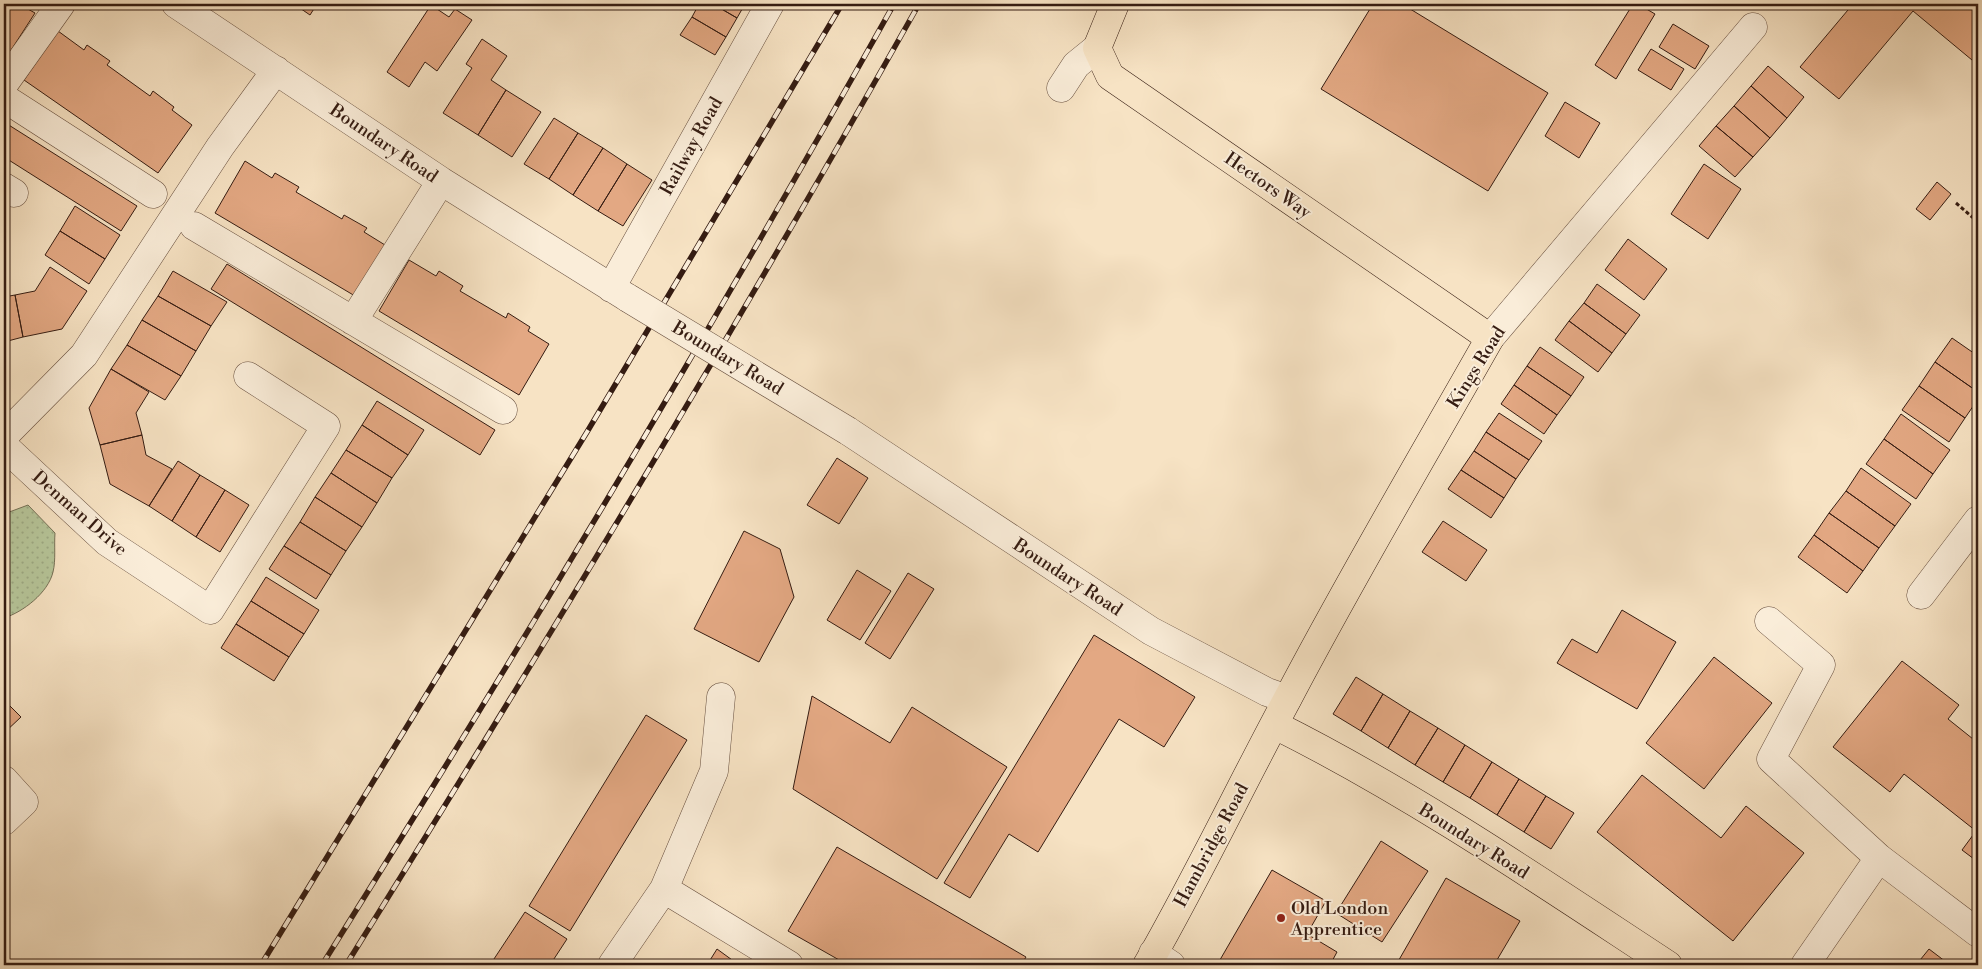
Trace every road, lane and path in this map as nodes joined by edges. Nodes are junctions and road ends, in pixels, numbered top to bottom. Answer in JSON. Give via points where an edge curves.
{"nodes":[{"id":1,"x":61,"y":4,"type":"edge"},
{"id":2,"x":177,"y":4,"type":"edge"},
{"id":3,"x":770,"y":4,"type":"edge"},
{"id":4,"x":1115,"y":4,"type":"edge"},
{"id":5,"x":1753,"y":27,"type":"dead end"},
{"id":6,"x":1097,"y":48,"type":"junction"},
{"id":7,"x":276,"y":70,"type":"junction"},
{"id":8,"x":4,"y":84,"type":"edge"},
{"id":9,"x":1062,"y":88,"type":"dead end"},
{"id":10,"x":4,"y":98,"type":"edge"},
{"id":11,"x":441,"y":182,"type":"junction"},
{"id":12,"x":153,"y":194,"type":"dead end"},
{"id":13,"x":1956,"y":203,"type":"dead end"},
{"id":14,"x":1978,"y":210,"type":"edge"},
{"id":15,"x":1972,"y":217,"type":"junction"},
{"id":16,"x":1978,"y":222,"type":"edge"},
{"id":17,"x":194,"y":226,"type":"dead end"},
{"id":18,"x":620,"y":293,"type":"junction"},
{"id":19,"x":353,"y":320,"type":"junction"},
{"id":20,"x":1490,"y":338,"type":"junction"},
{"id":21,"x":248,"y":376,"type":"dead end"},
{"id":22,"x":503,"y":410,"type":"dead end"},
{"id":23,"x":4,"y":436,"type":"edge"},
{"id":24,"x":4,"y":446,"type":"edge"},
{"id":25,"x":1978,"y":520,"type":"edge"},
{"id":26,"x":1921,"y":595,"type":"dead end"},
{"id":27,"x":1769,"y":621,"type":"dead end"},
{"id":28,"x":721,"y":697,"type":"dead end"},
{"id":29,"x":1287,"y":700,"type":"junction"},
{"id":30,"x":1275,"y":725,"type":"junction"},
{"id":31,"x":4,"y":780,"type":"edge"},
{"id":32,"x":4,"y":821,"type":"edge"},
{"id":33,"x":1879,"y":858,"type":"junction"},
{"id":34,"x":664,"y":889,"type":"junction"},
{"id":35,"x":1978,"y":933,"type":"edge"},
{"id":36,"x":1157,"y":961,"type":"edge"},
{"id":37,"x":612,"y":965,"type":"edge"},
{"id":38,"x":789,"y":965,"type":"edge"},
{"id":39,"x":1668,"y":965,"type":"edge"},
{"id":40,"x":1805,"y":965,"type":"edge"}],
"edges":[{"from":1,"to":8,"type":"street"},
{"from":2,"to":7,"type":"street","name":"Boundary Road"},
{"from":3,"to":18,"type":"street","name":"Railway Road"},
{"from":4,"to":6,"type":"main road"},
{"from":5,"to":20,"type":"street","name":"Kings Road"},
{"from":6,"to":9,"type":"street","via":[[1076,65]]},
{"from":6,"to":20,"type":"main road","name":"Hectors Way","via":[[1110,76]]},
{"from":7,"to":11,"type":"street","name":"Boundary Road"},
{"from":7,"to":23,"type":"street","via":[[220,147],[84,355]]},
{"from":10,"to":12,"type":"street"},
{"from":11,"to":18,"type":"street","name":"Boundary Road"},
{"from":11,"to":19,"type":"street"},
{"from":13,"to":15,"type":"path"},
{"from":14,"to":15,"type":"path"},
{"from":15,"to":16,"type":"path"},
{"from":17,"to":19,"type":"street"},
{"from":18,"to":29,"type":"street","name":"Boundary Road","bridge":true,"via":[[848,431],[1151,631]]},
{"from":19,"to":22,"type":"street"},
{"from":20,"to":29,"type":"main road","name":"Kings Road"},
{"from":21,"to":24,"type":"street","name":"Denman Drive","via":[[326,426],[210,610],[107,542]]},
{"from":25,"to":26,"type":"street"},
{"from":27,"to":33,"type":"street","via":[[1820,665],[1771,759]]},
{"from":28,"to":34,"type":"street","via":[[714,771]]},
{"from":29,"to":30,"type":"main road","name":"Kings Road"},
{"from":30,"to":36,"type":"main road","name":"Hambridge Road"},
{"from":30,"to":39,"type":"main road","name":"Boundary Road","via":[[1314,744],[1420,807]]},
{"from":31,"to":32,"type":"street","via":[[24,802]]},
{"from":33,"to":35,"type":"street"},
{"from":33,"to":40,"type":"street"},
{"from":34,"to":37,"type":"street"},
{"from":34,"to":38,"type":"street"}]}
